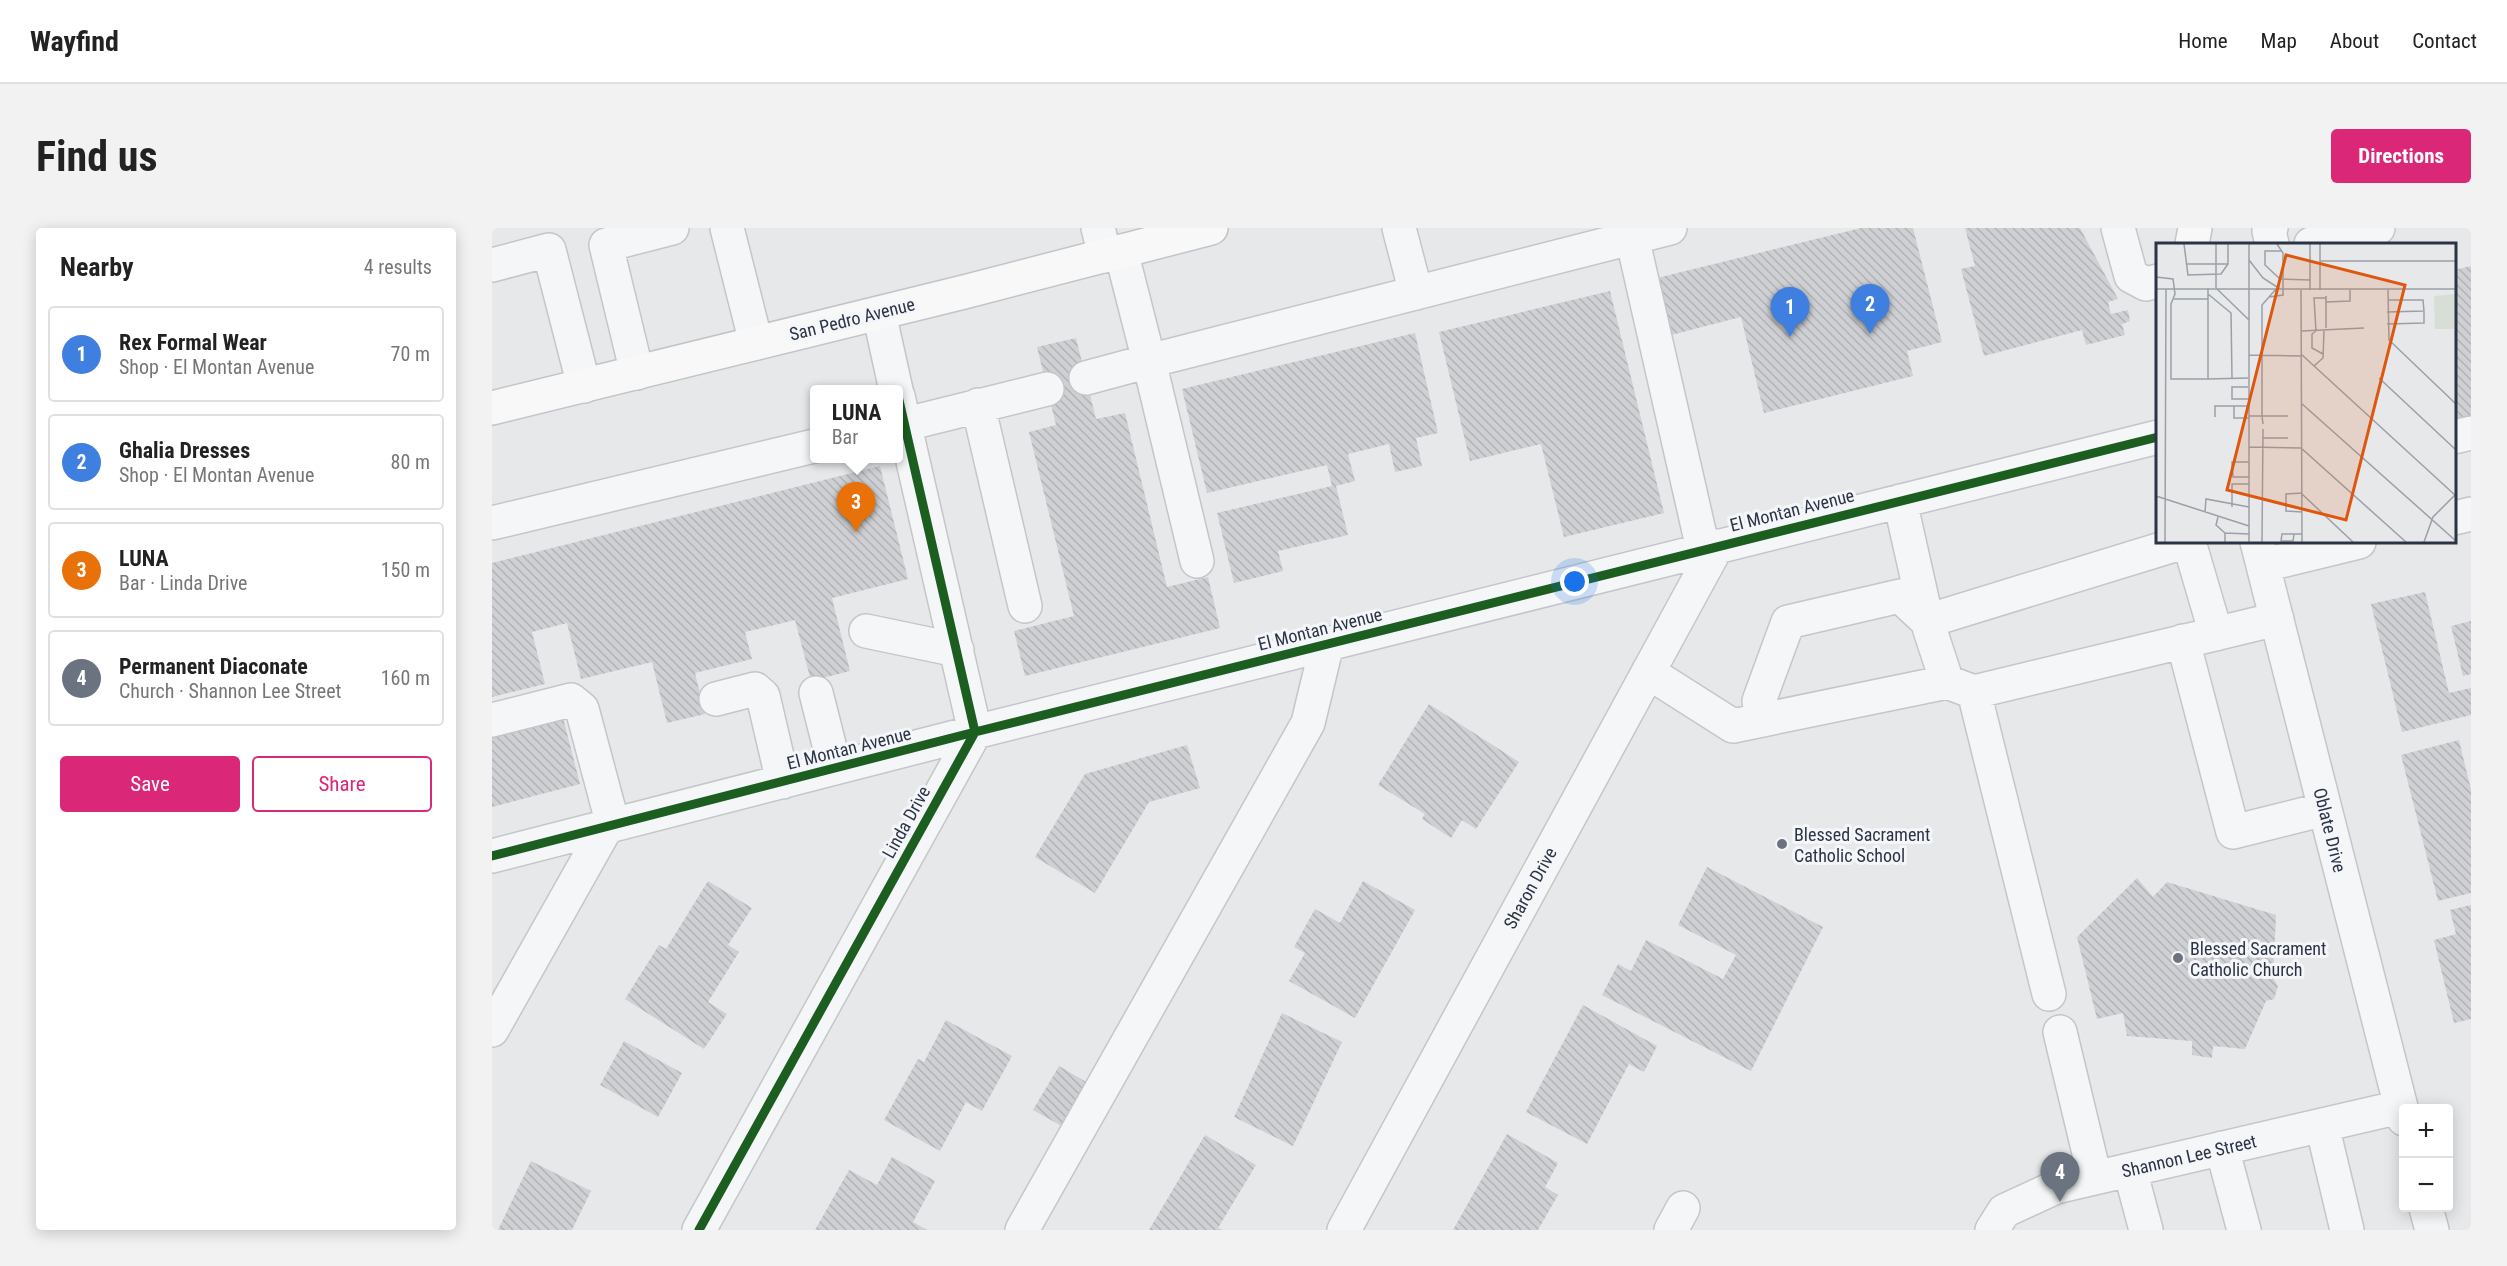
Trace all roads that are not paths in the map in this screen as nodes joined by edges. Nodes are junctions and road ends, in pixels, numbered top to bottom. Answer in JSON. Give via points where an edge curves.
{"nodes":[{"id":1,"x":672,"y":228,"type":"edge"},
{"id":2,"x":727,"y":228,"type":"edge"},
{"id":3,"x":1399,"y":228,"type":"edge"},
{"id":4,"x":1670,"y":228,"type":"edge"},
{"id":5,"x":2118,"y":228,"type":"edge"},
{"id":6,"x":2186,"y":228,"type":"edge"},
{"id":7,"x":2195,"y":228,"type":"edge"},
{"id":8,"x":2271,"y":228,"type":"edge"},
{"id":9,"x":2378,"y":228,"type":"edge"},
{"id":10,"x":1205,"y":229,"type":"edge"},
{"id":11,"x":1631,"y":233,"type":"edge"},
{"id":12,"x":2191,"y":243,"type":"edge"},
{"id":13,"x":2191,"y":243,"type":"edge"},
{"id":14,"x":2272,"y":243,"type":"edge"},
{"id":15,"x":2315,"y":243,"type":"edge"},
{"id":16,"x":1108,"y":245,"type":"edge"},
{"id":17,"x":492,"y":265,"type":"edge"},
{"id":18,"x":2156,"y":281,"type":"edge"},
{"id":19,"x":1416,"y":293,"type":"junction"},
{"id":20,"x":879,"y":313,"type":"junction"},
{"id":21,"x":756,"y":343,"type":"junction"},
{"id":22,"x":1149,"y":360,"type":"junction"},
{"id":23,"x":637,"y":373,"type":"junction"},
{"id":24,"x":1086,"y":378,"type":"dead end"},
{"id":25,"x":895,"y":385,"type":"edge"},
{"id":26,"x":584,"y":386,"type":"junction"},
{"id":27,"x":1047,"y":389,"type":"dead end"},
{"id":28,"x":978,"y":405,"type":"junction"},
{"id":29,"x":492,"y":408,"type":"edge"},
{"id":30,"x":903,"y":416,"type":"edge"},
{"id":31,"x":903,"y":428,"type":"edge"},
{"id":32,"x":2471,"y":433,"type":"edge"},
{"id":33,"x":2156,"y":437,"type":"edge"},
{"id":34,"x":2456,"y":437,"type":"edge"},
{"id":35,"x":810,"y":447,"type":"edge"},
{"id":36,"x":1900,"y":501,"type":"junction"},
{"id":37,"x":2471,"y":514,"type":"edge"},
{"id":38,"x":2456,"y":518,"type":"edge"},
{"id":39,"x":492,"y":523,"type":"edge"},
{"id":40,"x":2181,"y":543,"type":"edge"},
{"id":41,"x":2189,"y":543,"type":"edge"},
{"id":42,"x":2351,"y":543,"type":"edge"},
{"id":43,"x":1710,"y":547,"type":"junction"},
{"id":44,"x":2260,"y":553,"type":"edge"},
{"id":45,"x":1197,"y":561,"type":"dead end"},
{"id":46,"x":1025,"y":606,"type":"dead end"},
{"id":47,"x":2277,"y":619,"type":"junction"},
{"id":48,"x":1927,"y":621,"type":"junction"},
{"id":49,"x":866,"y":631,"type":"dead end"},
{"id":50,"x":2216,"y":634,"type":"junction"},
{"id":51,"x":2183,"y":641,"type":"junction"},
{"id":52,"x":1327,"y":644,"type":"junction"},
{"id":53,"x":957,"y":650,"type":"junction"},
{"id":54,"x":1648,"y":672,"type":"junction"},
{"id":55,"x":1960,"y":687,"type":"junction"},
{"id":56,"x":816,"y":693,"type":"dead end"},
{"id":57,"x":716,"y":699,"type":"dead end"},
{"id":58,"x":492,"y":720,"type":"edge"},
{"id":59,"x":1763,"y":720,"type":"junction"},
{"id":60,"x":975,"y":732,"type":"junction"},
{"id":61,"x":835,"y":768,"type":"junction"},
{"id":62,"x":783,"y":782,"type":"junction"},
{"id":63,"x":2325,"y":809,"type":"junction"},
{"id":64,"x":610,"y":826,"type":"junction"},
{"id":65,"x":492,"y":856,"type":"edge"},
{"id":66,"x":2049,"y":993,"type":"dead end"},
{"id":67,"x":492,"y":1030,"type":"edge"},
{"id":68,"x":2060,"y":1032,"type":"dead end"},
{"id":69,"x":2400,"y":1104,"type":"edge"},
{"id":70,"x":2399,"y":1113,"type":"edge"},
{"id":71,"x":2322,"y":1125,"type":"junction"},
{"id":72,"x":2222,"y":1148,"type":"junction"},
{"id":73,"x":2130,"y":1170,"type":"junction"},
{"id":74,"x":2095,"y":1178,"type":"junction"},
{"id":75,"x":2427,"y":1212,"type":"edge"},
{"id":76,"x":699,"y":1230,"type":"edge"},
{"id":77,"x":1022,"y":1230,"type":"edge"},
{"id":78,"x":1344,"y":1230,"type":"edge"},
{"id":79,"x":1992,"y":1230,"type":"edge"},
{"id":80,"x":2146,"y":1230,"type":"edge"},
{"id":81,"x":2244,"y":1230,"type":"edge"},
{"id":82,"x":2347,"y":1230,"type":"edge"},
{"id":83,"x":2432,"y":1230,"type":"edge"}],
"edges":[{"from":1,"to":23,"type":"street","via":[[606,246]]},
{"from":2,"to":21,"type":"street"},
{"from":3,"to":19,"type":"street"},
{"from":4,"to":11,"type":"street"},
{"from":5,"to":18,"type":"street","via":[[2131,276],[2146,284]]},
{"from":6,"to":12,"type":"street"},
{"from":7,"to":13,"type":"main road"},
{"from":8,"to":14,"type":"street"},
{"from":9,"to":15,"type":"street"},
{"from":10,"to":16,"type":"main road","name":"San Pedro Avenue"},
{"from":11,"to":19,"type":"street"},
{"from":11,"to":43,"type":"street"},
{"from":16,"to":20,"type":"main road","name":"San Pedro Avenue"},
{"from":16,"to":22,"type":"street"},
{"from":17,"to":26,"type":"street","via":[[549,250]]},
{"from":19,"to":22,"type":"street"},
{"from":20,"to":21,"type":"main road","name":"San Pedro Avenue"},
{"from":20,"to":25,"type":"street"},
{"from":21,"to":23,"type":"main road","name":"San Pedro Avenue"},
{"from":22,"to":24,"type":"street"},
{"from":22,"to":45,"type":"street"},
{"from":23,"to":26,"type":"main road","name":"San Pedro Avenue"},
{"from":26,"to":29,"type":"main road","name":"San Pedro Avenue"},
{"from":27,"to":28,"type":"street"},
{"from":28,"to":30,"type":"street"},
{"from":28,"to":46,"type":"street"},
{"from":31,"to":53,"type":"street"},
{"from":32,"to":34,"type":"street"},
{"from":33,"to":36,"type":"street","name":"El Montan Avenue"},
{"from":35,"to":39,"type":"street"},
{"from":36,"to":43,"type":"street","name":"El Montan Avenue"},
{"from":36,"to":48,"type":"street"},
{"from":37,"to":38,"type":"street"},
{"from":40,"to":48,"type":"street"},
{"from":41,"to":50,"type":"street"},
{"from":42,"to":44,"type":"street"},
{"from":43,"to":52,"type":"street","name":"El Montan Avenue"},
{"from":43,"to":54,"type":"street","name":"Sharon Drive"},
{"from":44,"to":47,"type":"street","name":"Oblate Drive"},
{"from":47,"to":50,"type":"street"},
{"from":47,"to":63,"type":"street","name":"Oblate Drive"},
{"from":48,"to":55,"type":"street"},
{"from":48,"to":59,"type":"street","via":[[1900,596],[1788,622],[1759,701]]},
{"from":49,"to":53,"type":"street"},
{"from":50,"to":51,"type":"street"},
{"from":51,"to":55,"type":"street"},
{"from":51,"to":63,"type":"street","via":[[2233,832]]},
{"from":52,"to":60,"type":"street","name":"El Montan Avenue"},
{"from":52,"to":77,"type":"street","via":[[1308,723]]},
{"from":53,"to":60,"type":"street"},
{"from":54,"to":59,"type":"street","via":[[1733,726]]},
{"from":54,"to":78,"type":"street","name":"Sharon Drive"},
{"from":55,"to":59,"type":"street"},
{"from":55,"to":66,"type":"street"},
{"from":56,"to":61,"type":"street"},
{"from":57,"to":62,"type":"street","via":[[755,689],[763,696]]},
{"from":58,"to":64,"type":"street","via":[[571,700],[582,709]]},
{"from":60,"to":61,"type":"street","name":"El Montan Avenue"},
{"from":60,"to":76,"type":"street","name":"Linda Drive"},
{"from":61,"to":62,"type":"street","name":"El Montan Avenue"},
{"from":62,"to":64,"type":"street","name":"El Montan Avenue"},
{"from":63,"to":69,"type":"street","name":"Oblate Drive"},
{"from":64,"to":65,"type":"street","name":"El Montan Avenue"},
{"from":64,"to":67,"type":"street"},
{"from":68,"to":74,"type":"street"},
{"from":70,"to":71,"type":"street","name":"Shannon Lee Street"},
{"from":71,"to":72,"type":"street","name":"Shannon Lee Street"},
{"from":71,"to":82,"type":"street"},
{"from":72,"to":73,"type":"street","name":"Shannon Lee Street"},
{"from":72,"to":81,"type":"street"},
{"from":73,"to":74,"type":"street","name":"Shannon Lee Street"},
{"from":73,"to":80,"type":"street"},
{"from":74,"to":79,"type":"street","name":"Shannon Lee Street","via":[[2056,1187],[2004,1211]]},
{"from":75,"to":83,"type":"street"}]}
